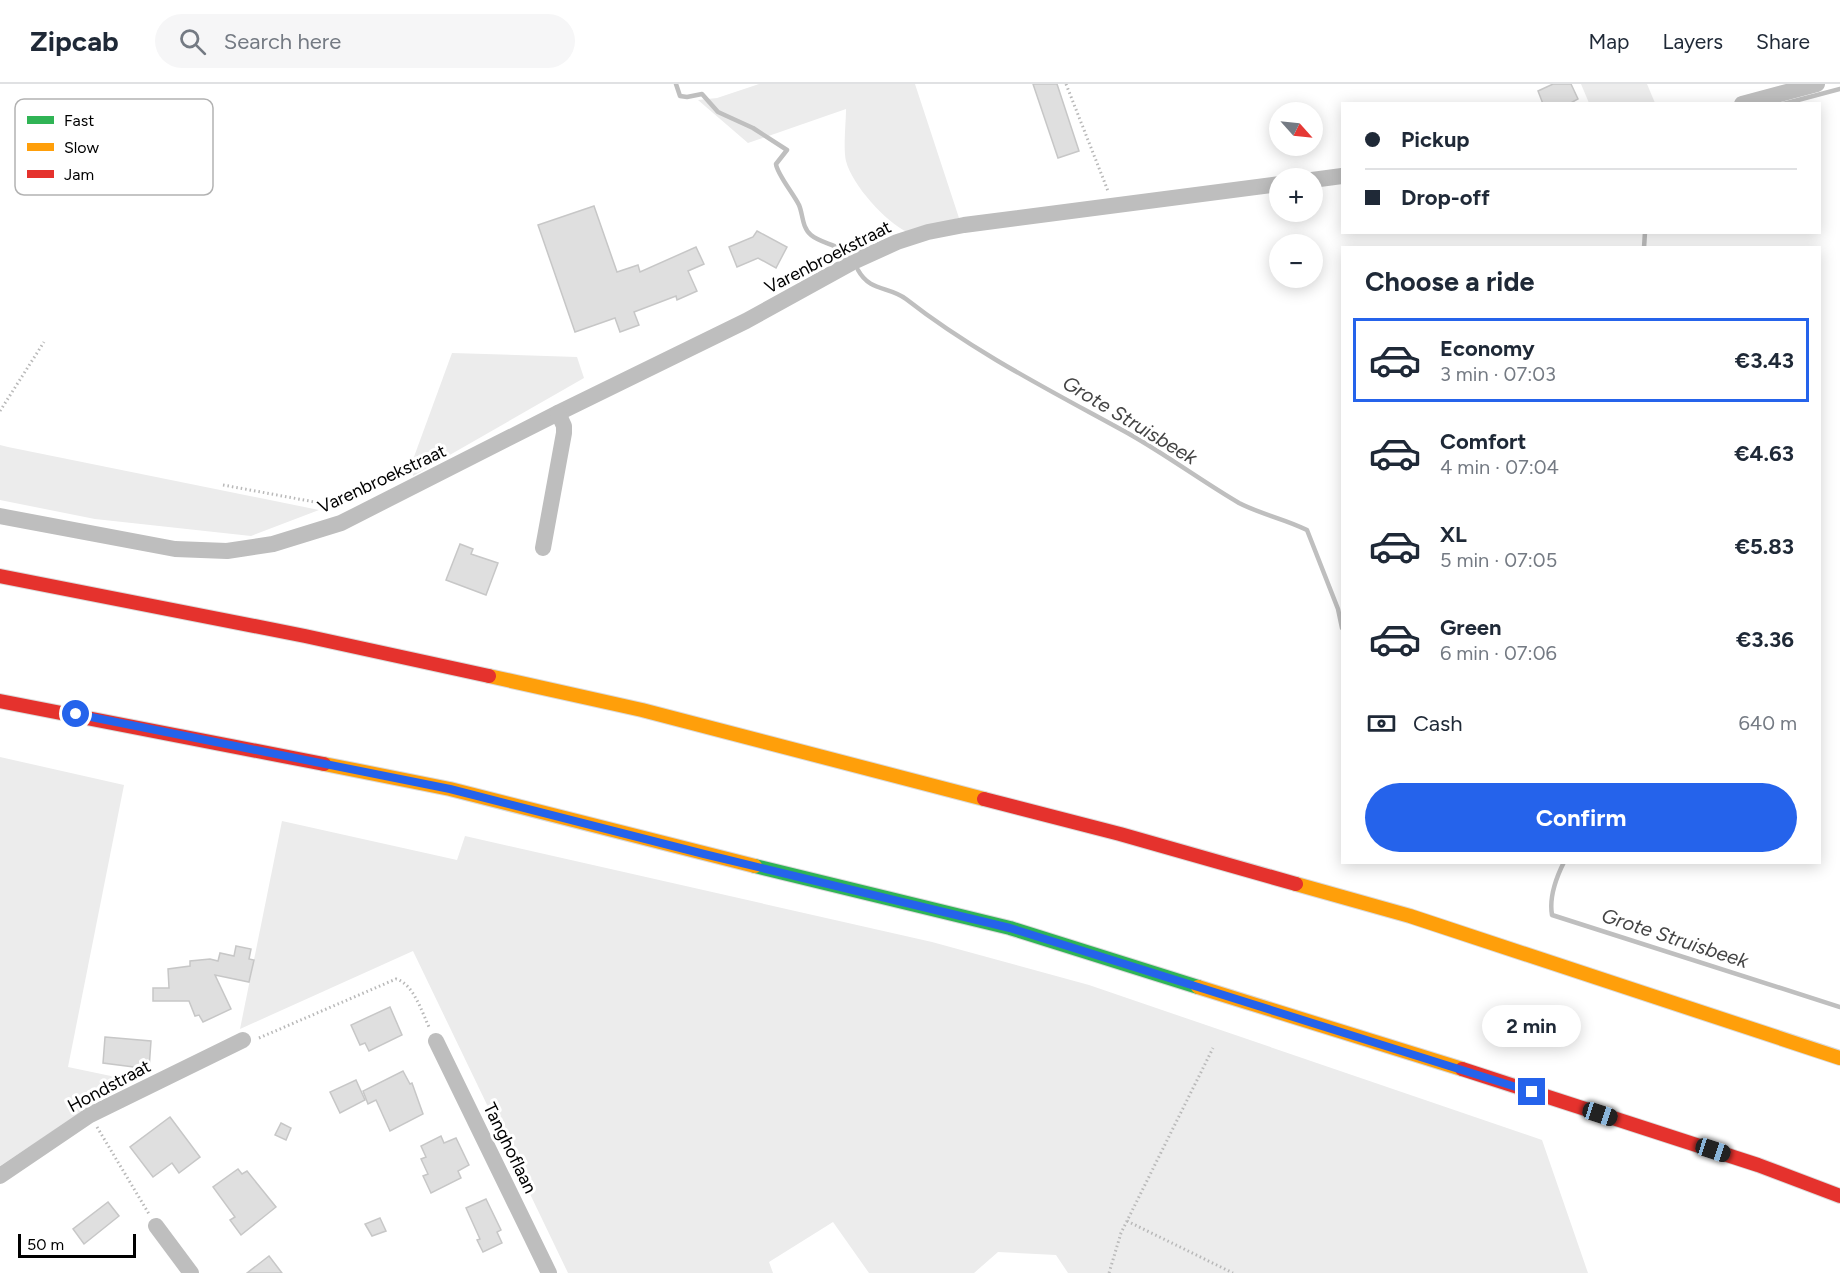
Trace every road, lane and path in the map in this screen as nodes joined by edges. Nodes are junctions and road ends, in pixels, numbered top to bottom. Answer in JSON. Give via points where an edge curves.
{"nodes":[{"id":1,"x":1066,"y":84,"type":"edge"},
{"id":2,"x":1817,"y":84,"type":"edge"},
{"id":3,"x":1750,"y":102,"type":"edge"},
{"id":4,"x":1341,"y":176,"type":"edge"},
{"id":5,"x":1323,"y":179,"type":"edge"},
{"id":6,"x":1269,"y":186,"type":"edge"},
{"id":7,"x":1114,"y":207,"type":"junction"},
{"id":8,"x":44,"y":342,"type":"dead end"},
{"id":9,"x":0,"y":411,"type":"edge"},
{"id":10,"x":558,"y":413,"type":"junction"},
{"id":11,"x":223,"y":485,"type":"dead end"},
{"id":12,"x":0,"y":516,"type":"edge"},
{"id":13,"x":341,"y":523,"type":"junction"},
{"id":14,"x":543,"y":548,"type":"dead end"},
{"id":15,"x":0,"y":576,"type":"edge"},
{"id":16,"x":0,"y":701,"type":"edge"},
{"id":17,"x":243,"y":1040,"type":"joint"},
{"id":18,"x":436,"y":1041,"type":"joint"},
{"id":19,"x":1213,"y":1048,"type":"dead end"},
{"id":20,"x":1840,"y":1058,"type":"edge"},
{"id":21,"x":90,"y":1115,"type":"junction"},
{"id":22,"x":0,"y":1176,"type":"edge"},
{"id":23,"x":1840,"y":1196,"type":"edge"},
{"id":24,"x":1127,"y":1221,"type":"junction"},
{"id":25,"x":156,"y":1226,"type":"joint"},
{"id":26,"x":191,"y":1273,"type":"edge"},
{"id":27,"x":549,"y":1273,"type":"edge"},
{"id":28,"x":1109,"y":1273,"type":"edge"},
{"id":29,"x":1233,"y":1273,"type":"edge"}],
"edges":[{"from":1,"to":7,"type":"path"},
{"from":2,"to":3,"type":"street"},
{"from":4,"to":5,"type":"street"},
{"from":6,"to":7,"type":"street","name":"Varenbroekstraat"},
{"from":7,"to":10,"type":"street","name":"Varenbroekstraat","via":[[964,225],[897,242]]},
{"from":8,"to":9,"type":"path"},
{"from":10,"to":13,"type":"street","name":"Varenbroekstraat"},
{"from":10,"to":14,"type":"street","via":[[564,433]]},
{"from":11,"to":13,"type":"path","via":[[331,505]]},
{"from":12,"to":13,"type":"street","name":"Varenbroekstraat","via":[[175,549],[227,551],[273,544]]},
{"from":15,"to":20,"type":"highway","via":[[305,636],[642,710],[1086,825],[1410,916]]},
{"from":16,"to":23,"type":"highway","via":[[450,789],[1010,928],[1476,1073],[1758,1165]]},
{"from":17,"to":18,"type":"path","via":[[246,1044],[396,979],[409,986]]},
{"from":17,"to":21,"type":"street","name":"Hondstraat"},
{"from":18,"to":27,"type":"street","name":"Tanghoflaan"},
{"from":19,"to":24,"type":"path"},
{"from":21,"to":22,"type":"street","name":"Hondstraat"},
{"from":21,"to":25,"type":"path"},
{"from":24,"to":28,"type":"path"},
{"from":24,"to":29,"type":"path"},
{"from":25,"to":26,"type":"street"}]}
